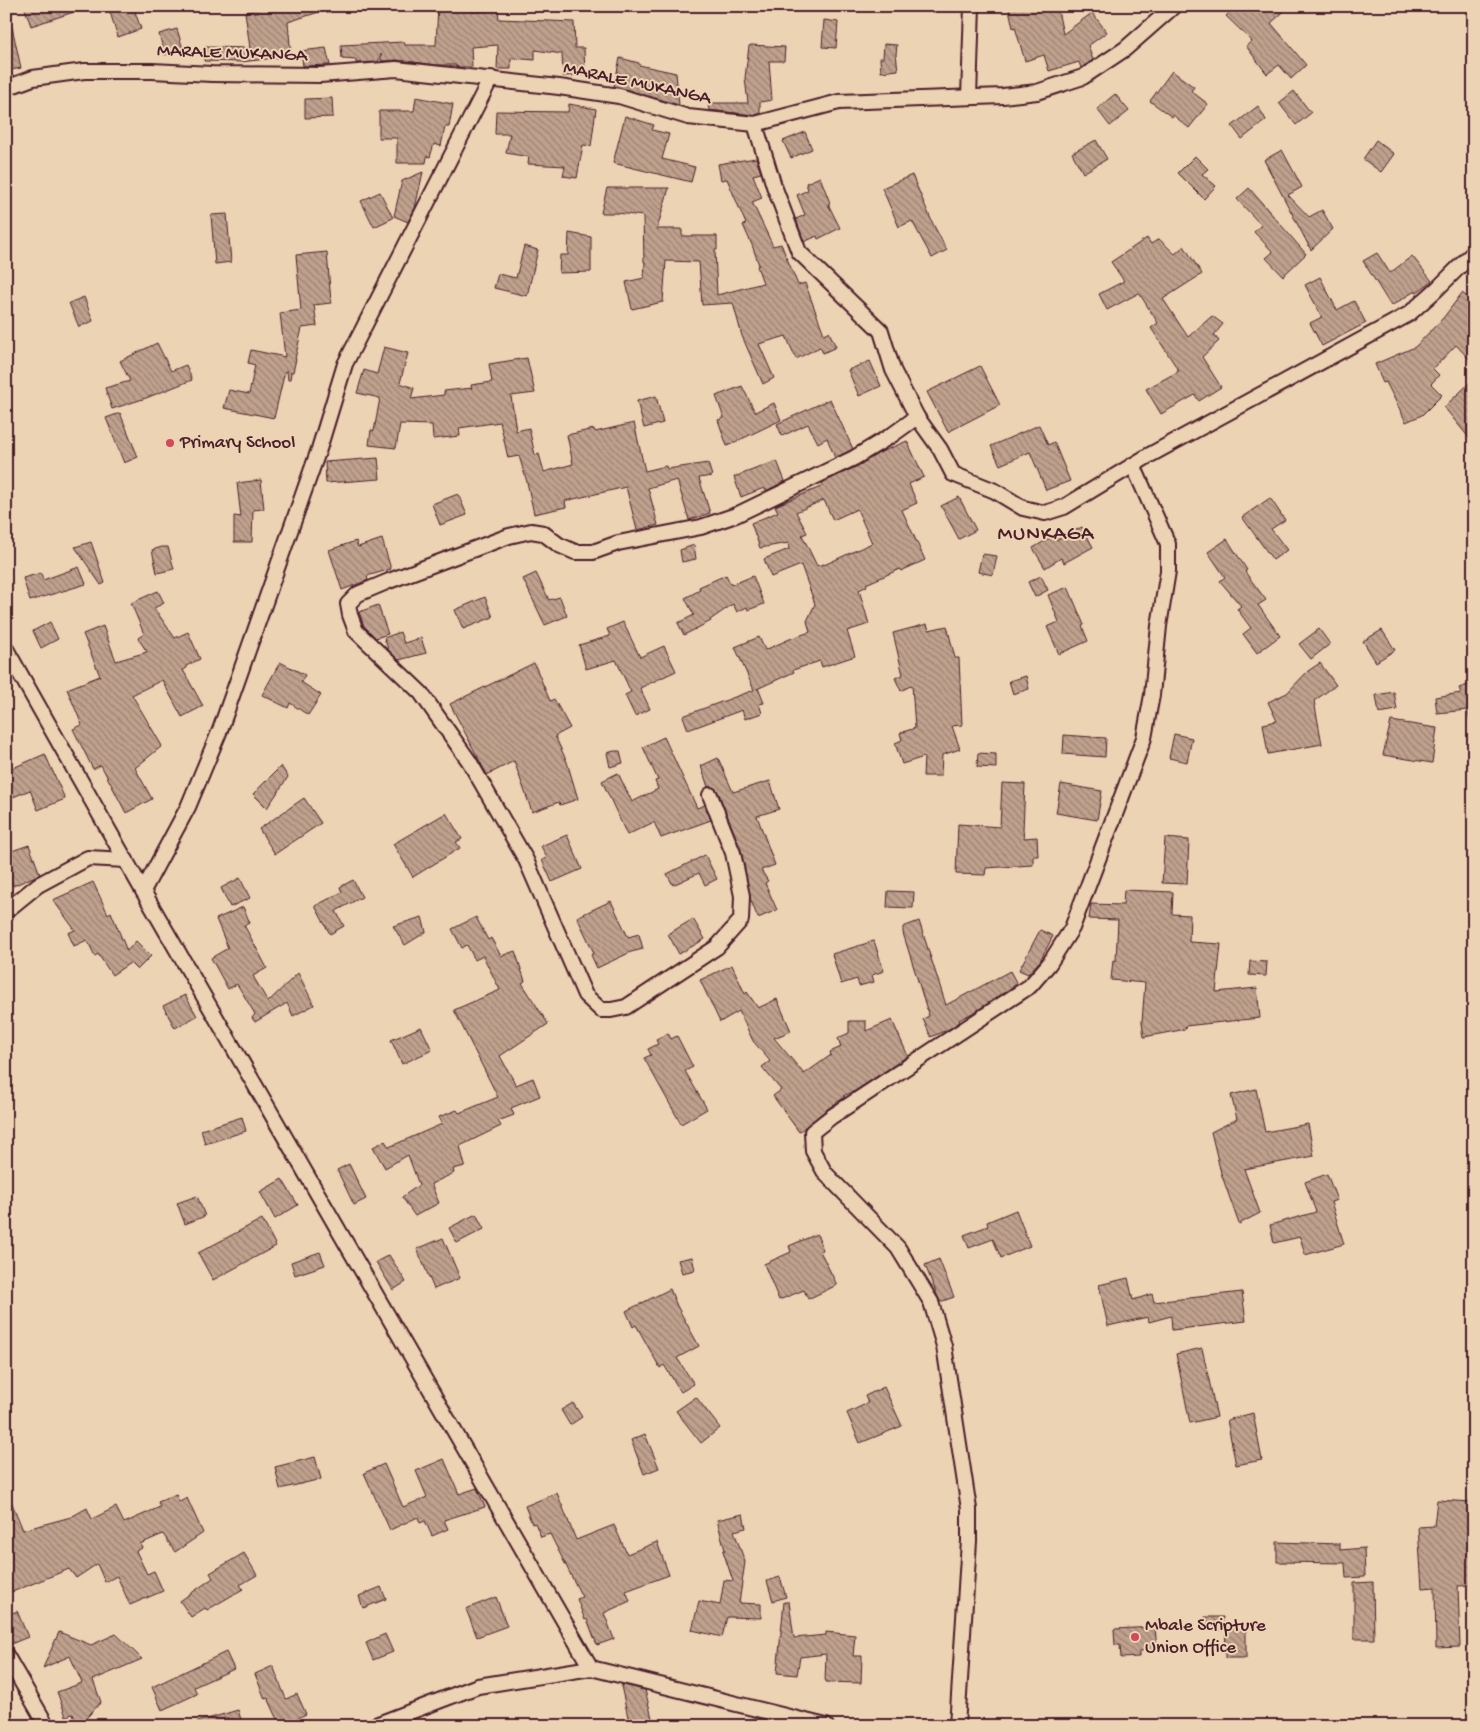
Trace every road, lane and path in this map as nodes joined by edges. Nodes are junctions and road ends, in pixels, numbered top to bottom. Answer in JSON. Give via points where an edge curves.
{"nodes":[{"id":1,"x":972,"y":6,"type":"edge"},
{"id":2,"x":1174,"y":6,"type":"edge"},
{"id":3,"x":491,"y":78,"type":"junction"},
{"id":4,"x":6,"y":88,"type":"edge"},
{"id":5,"x":969,"y":97,"type":"junction"},
{"id":6,"x":755,"y":124,"type":"junction"},
{"id":7,"x":1474,"y":252,"type":"edge"},
{"id":8,"x":917,"y":417,"type":"junction"},
{"id":9,"x":1133,"y":465,"type":"junction"},
{"id":10,"x":6,"y":649,"type":"edge"},
{"id":11,"x":710,"y":796,"type":"dead end"},
{"id":12,"x":126,"y":860,"type":"junction"},
{"id":13,"x":143,"y":890,"type":"junction"},
{"id":14,"x":6,"y":911,"type":"edge"},
{"id":15,"x":6,"y":1655,"type":"edge"},
{"id":16,"x":591,"y":1668,"type":"junction"},
{"id":17,"x":47,"y":1726,"type":"edge"},
{"id":18,"x":373,"y":1726,"type":"edge"},
{"id":19,"x":826,"y":1726,"type":"edge"},
{"id":20,"x":957,"y":1726,"type":"edge"}],
"edges":[{"from":1,"to":5,"type":"street"},
{"from":2,"to":5,"type":"street","name":"MARALE MUKANGA","via":[[1125,50],[1083,77],[1037,92]]},
{"from":3,"to":4,"type":"street","name":"MARALE MUKANGA","via":[[396,69],[320,75],[84,71],[33,78]]},
{"from":3,"to":6,"type":"street","name":"MARALE MUKANGA","via":[[620,96],[688,117]]},
{"from":3,"to":13,"type":"street","via":[[345,364],[220,730],[188,807]]},
{"from":5,"to":6,"type":"street","name":"MARALE MUKANGA","via":[[840,102]]},
{"from":6,"to":8,"type":"street","via":[[774,186],[800,252],[881,330],[893,370]]},
{"from":7,"to":9,"type":"street","via":[[1409,314]]},
{"from":8,"to":9,"type":"street","via":[[940,448],[953,474],[995,491],[1023,508],[1045,513],[1064,507]]},
{"from":8,"to":11,"type":"street","via":[[854,458],[736,515],[701,527],[618,543],[593,552],[576,552],[543,533],[531,531],[509,536],[389,581],[358,594],[348,604],[356,631],[421,692],[470,761],[526,860],[585,994],[601,1010],[626,1007],[717,947],[741,920],[742,896],[733,853]]},
{"from":9,"to":20,"type":"street","via":[[1168,544],[1168,571],[1152,695],[1144,738],[1072,928],[1030,986],[812,1132],[813,1151],[825,1173],[898,1248],[931,1302],[944,1346],[969,1508]]},
{"from":10,"to":12,"type":"street"},
{"from":12,"to":13,"type":"street"},
{"from":12,"to":14,"type":"street","via":[[88,858],[38,885]]},
{"from":13,"to":16,"type":"street"},
{"from":15,"to":17,"type":"street"},
{"from":16,"to":18,"type":"street","via":[[478,1686]]},
{"from":16,"to":19,"type":"street"}]}
